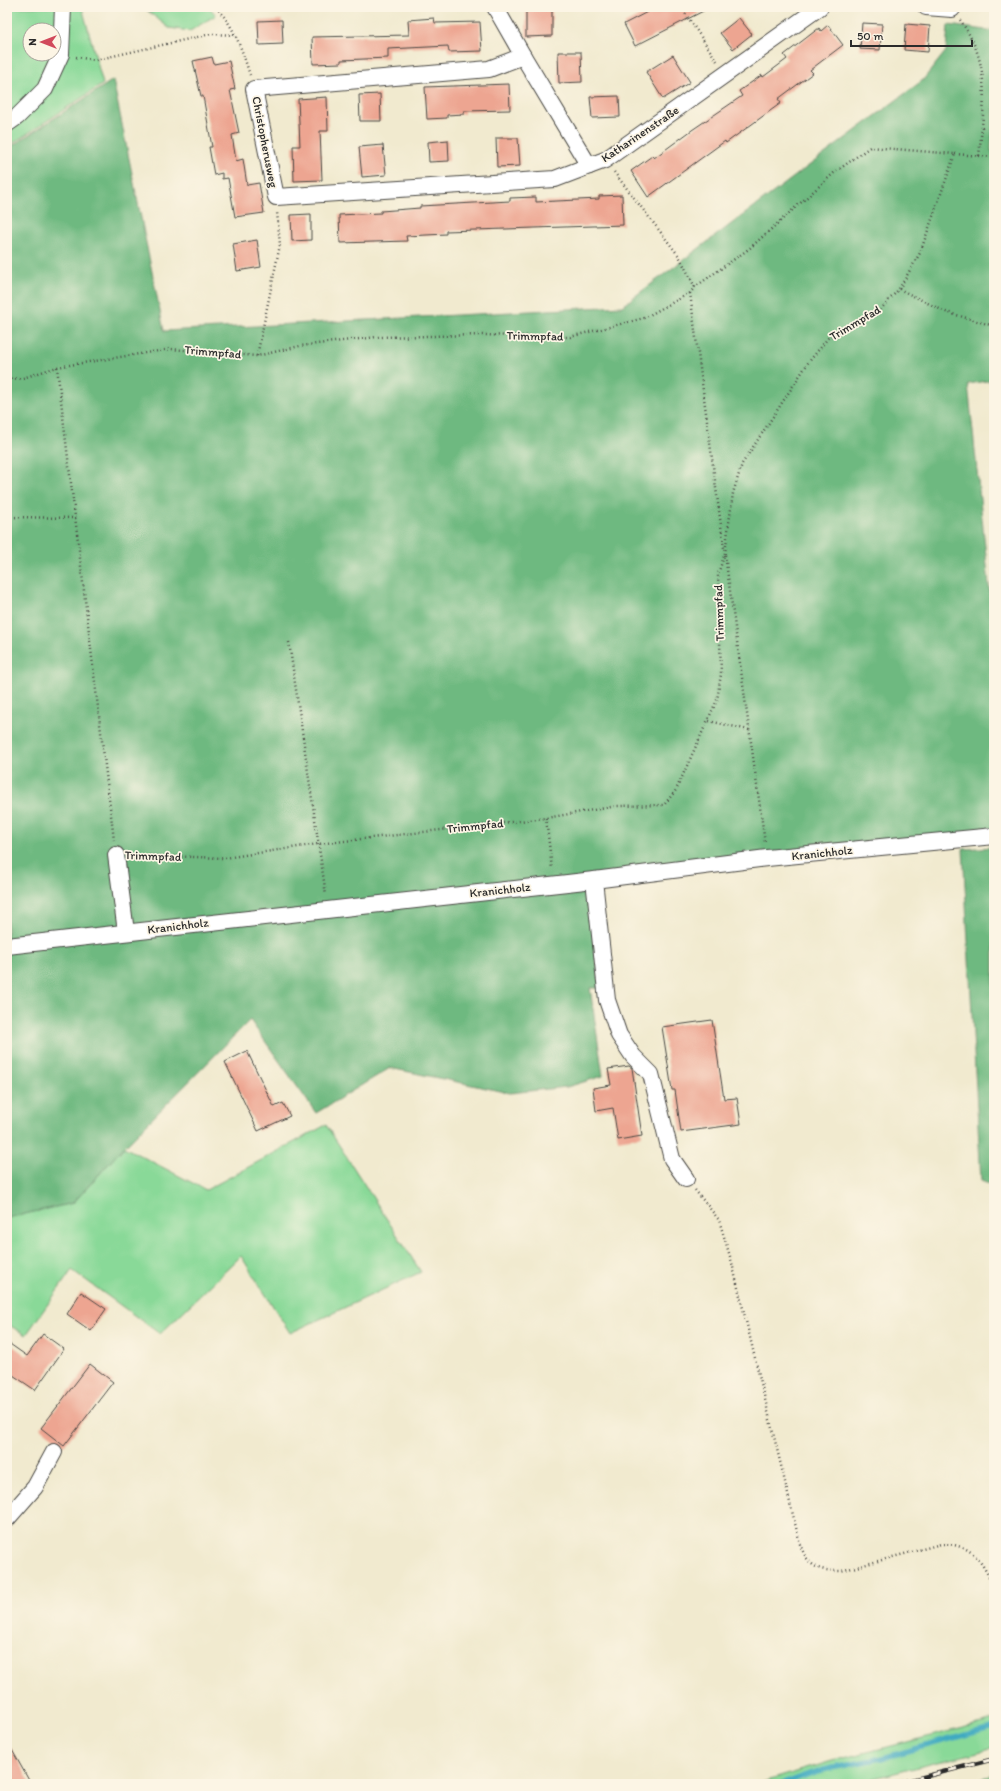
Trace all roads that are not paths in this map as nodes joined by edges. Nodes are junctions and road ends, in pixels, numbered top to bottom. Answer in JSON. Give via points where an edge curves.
{"nodes":[{"id":1,"x":63,"y":7,"type":"edge"},
{"id":2,"x":495,"y":7,"type":"edge"},
{"id":3,"x":820,"y":7,"type":"edge"},
{"id":4,"x":926,"y":7,"type":"edge"},
{"id":5,"x":952,"y":8,"type":"edge"},
{"id":6,"x":522,"y":56,"type":"junction"},
{"id":7,"x":7,"y":124,"type":"edge"},
{"id":8,"x":589,"y":166,"type":"junction"},
{"id":9,"x":994,"y":836,"type":"edge"},
{"id":10,"x":116,"y":855,"type":"road end"},
{"id":11,"x":594,"y":880,"type":"junction"},
{"id":12,"x":126,"y":932,"type":"junction"},
{"id":13,"x":7,"y":946,"type":"edge"},
{"id":14,"x":686,"y":1179,"type":"road end"},
{"id":15,"x":54,"y":1452,"type":"dead end"},
{"id":16,"x":7,"y":1519,"type":"edge"}],
"edges":[{"from":1,"to":7,"type":"street","via":[[61,54],[45,89]]},
{"from":2,"to":6,"type":"street","name":"Katharinenstraße"},
{"from":3,"to":8,"type":"street","name":"Katharinenstraße","via":[[605,160]]},
{"from":4,"to":5,"type":"street"},
{"from":6,"to":8,"type":"street","name":"Katharinenstraße"},
{"from":6,"to":8,"type":"street","name":"Christopherusweg","via":[[489,69],[254,89],[276,197],[555,180]]},
{"from":9,"to":11,"type":"street","name":"Kranichholz","via":[[767,858]]},
{"from":10,"to":12,"type":"street","name":"Trimmpfad"},
{"from":11,"to":12,"type":"street","name":"Kranichholz"},
{"from":11,"to":14,"type":"street","via":[[607,1000],[612,1019],[633,1056],[651,1074],[672,1159]]},
{"from":12,"to":13,"type":"street","name":"Kranichholz"},
{"from":15,"to":16,"type":"street","via":[[36,1487]]}]}
